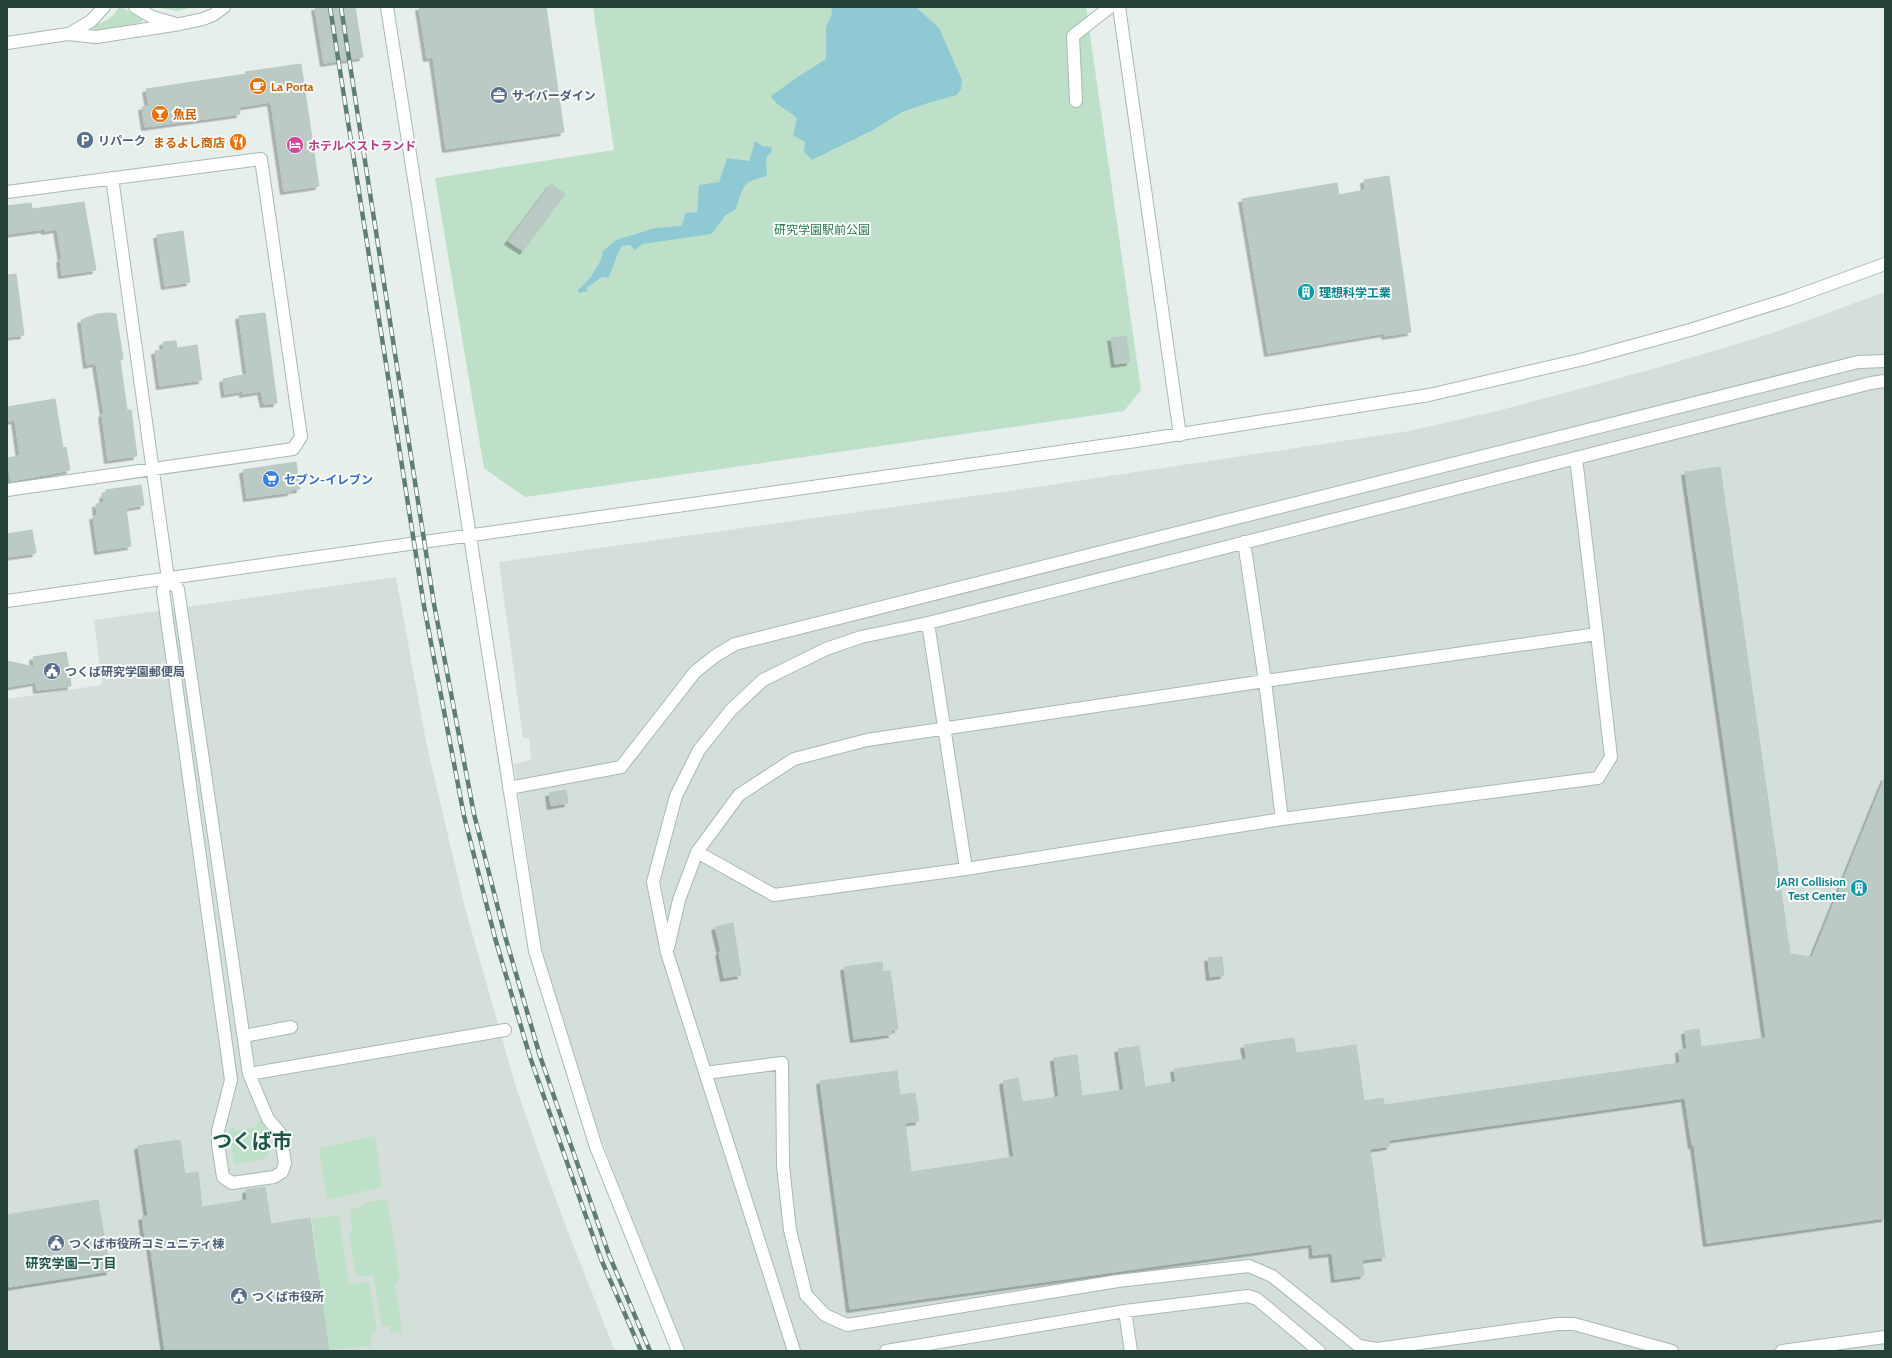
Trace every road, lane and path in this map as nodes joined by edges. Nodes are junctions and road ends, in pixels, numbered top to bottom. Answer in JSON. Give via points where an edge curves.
{"nodes":[{"id":1,"x":113,"y":7,"type":"edge"},
{"id":2,"x":135,"y":7,"type":"edge"},
{"id":3,"x":224,"y":7,"type":"edge"},
{"id":4,"x":387,"y":7,"type":"edge"},
{"id":5,"x":1110,"y":7,"type":"edge"},
{"id":6,"x":1119,"y":7,"type":"edge"},
{"id":7,"x":101,"y":12,"type":"edge"},
{"id":8,"x":180,"y":24,"type":"junction"},
{"id":9,"x":68,"y":34,"type":"junction"},
{"id":10,"x":7,"y":43,"type":"edge"},
{"id":11,"x":1076,"y":101,"type":"dead end"},
{"id":12,"x":112,"y":178,"type":"junction"},
{"id":13,"x":7,"y":192,"type":"edge"},
{"id":14,"x":1885,"y":264,"type":"edge"},
{"id":15,"x":1885,"y":361,"type":"edge"},
{"id":16,"x":1885,"y":381,"type":"edge"},
{"id":17,"x":1180,"y":435,"type":"junction"},
{"id":18,"x":1576,"y":458,"type":"junction"},
{"id":19,"x":153,"y":469,"type":"junction"},
{"id":20,"x":7,"y":490,"type":"edge"},
{"id":21,"x":470,"y":534,"type":"junction"},
{"id":22,"x":1244,"y":542,"type":"junction"},
{"id":23,"x":168,"y":579,"type":"junction"},
{"id":24,"x":7,"y":601,"type":"edge"},
{"id":25,"x":928,"y":623,"type":"junction"},
{"id":26,"x":1597,"y":634,"type":"junction"},
{"id":27,"x":1265,"y":681,"type":"junction"},
{"id":28,"x":945,"y":729,"type":"junction"},
{"id":29,"x":509,"y":788,"type":"junction"},
{"id":30,"x":1282,"y":819,"type":"junction"},
{"id":31,"x":697,"y":852,"type":"junction"},
{"id":32,"x":966,"y":869,"type":"junction"},
{"id":33,"x":666,"y":953,"type":"junction"},
{"id":34,"x":291,"y":1027,"type":"dead end"},
{"id":35,"x":505,"y":1030,"type":"dead end"},
{"id":36,"x":244,"y":1036,"type":"junction"},
{"id":37,"x":705,"y":1073,"type":"junction"},
{"id":38,"x":249,"y":1074,"type":"junction"},
{"id":39,"x":1125,"y":1311,"type":"junction"},
{"id":40,"x":1885,"y":1337,"type":"edge"},
{"id":41,"x":928,"y":1348,"type":"edge"},
{"id":42,"x":678,"y":1351,"type":"edge"},
{"id":43,"x":794,"y":1351,"type":"edge"},
{"id":44,"x":886,"y":1351,"type":"edge"},
{"id":45,"x":1131,"y":1351,"type":"edge"},
{"id":46,"x":1318,"y":1351,"type":"edge"},
{"id":47,"x":1672,"y":1351,"type":"edge"},
{"id":48,"x":1782,"y":1351,"type":"edge"}],
"edges":[{"from":1,"to":7,"type":"street","via":[[107,14]]},
{"from":2,"to":8,"type":"street","via":[[161,21]]},
{"from":3,"to":8,"type":"street","via":[[203,19]]},
{"from":4,"to":21,"type":"street"},
{"from":5,"to":11,"type":"street","via":[[1073,36]]},
{"from":6,"to":17,"type":"street"},
{"from":7,"to":9,"type":"street"},
{"from":8,"to":9,"type":"street","via":[[96,37]]},
{"from":9,"to":10,"type":"street"},
{"from":12,"to":13,"type":"street"},
{"from":12,"to":19,"type":"street"},
{"from":12,"to":19,"type":"street","via":[[261,158],[301,437],[293,449]]},
{"from":14,"to":17,"type":"street","via":[[1789,299],[1690,330],[1508,377],[1429,395]]},
{"from":15,"to":29,"type":"street","via":[[1858,362],[736,644],[695,672],[621,767]]},
{"from":16,"to":18,"type":"street"},
{"from":17,"to":21,"type":"street"},
{"from":18,"to":22,"type":"street"},
{"from":18,"to":26,"type":"street"},
{"from":19,"to":20,"type":"street"},
{"from":19,"to":23,"type":"street"},
{"from":21,"to":23,"type":"street"},
{"from":21,"to":29,"type":"street"},
{"from":22,"to":25,"type":"street"},
{"from":22,"to":27,"type":"street"},
{"from":23,"to":24,"type":"street"},
{"from":23,"to":36,"type":"street","via":[[178,589]]},
{"from":23,"to":38,"type":"street","via":[[163,591],[231,1080],[218,1131],[218,1144],[223,1177],[232,1183],[274,1177],[282,1172],[285,1163],[280,1133],[268,1119]]},
{"from":25,"to":28,"type":"street"},
{"from":25,"to":33,"type":"street","via":[[861,637],[826,649],[763,680],[731,710],[699,750],[676,796],[653,882]]},
{"from":26,"to":27,"type":"street"},
{"from":26,"to":30,"type":"street","via":[[1611,756],[1598,778]]},
{"from":27,"to":28,"type":"street"},
{"from":27,"to":30,"type":"street"},
{"from":28,"to":31,"type":"street","via":[[867,740],[794,759],[739,795]]},
{"from":28,"to":32,"type":"street"},
{"from":29,"to":42,"type":"street","via":[[535,951],[596,1147]]},
{"from":30,"to":32,"type":"street"},
{"from":31,"to":32,"type":"street","via":[[774,895]]},
{"from":31,"to":33,"type":"street","via":[[680,900]]},
{"from":33,"to":37,"type":"street"},
{"from":34,"to":36,"type":"street"},
{"from":35,"to":38,"type":"street"},
{"from":36,"to":38,"type":"street"},
{"from":37,"to":43,"type":"street"},
{"from":37,"to":47,"type":"street","via":[[782,1063],[783,1166],[790,1230],[806,1295],[825,1315],[847,1325],[1118,1281],[1249,1266],[1272,1276],[1359,1346],[1377,1349],[1558,1324],[1574,1324]]},
{"from":39,"to":41,"type":"street"},
{"from":39,"to":45,"type":"street"},
{"from":39,"to":46,"type":"street","via":[[1248,1296],[1257,1299]]},
{"from":40,"to":48,"type":"street"},
{"from":41,"to":44,"type":"street"}]}
